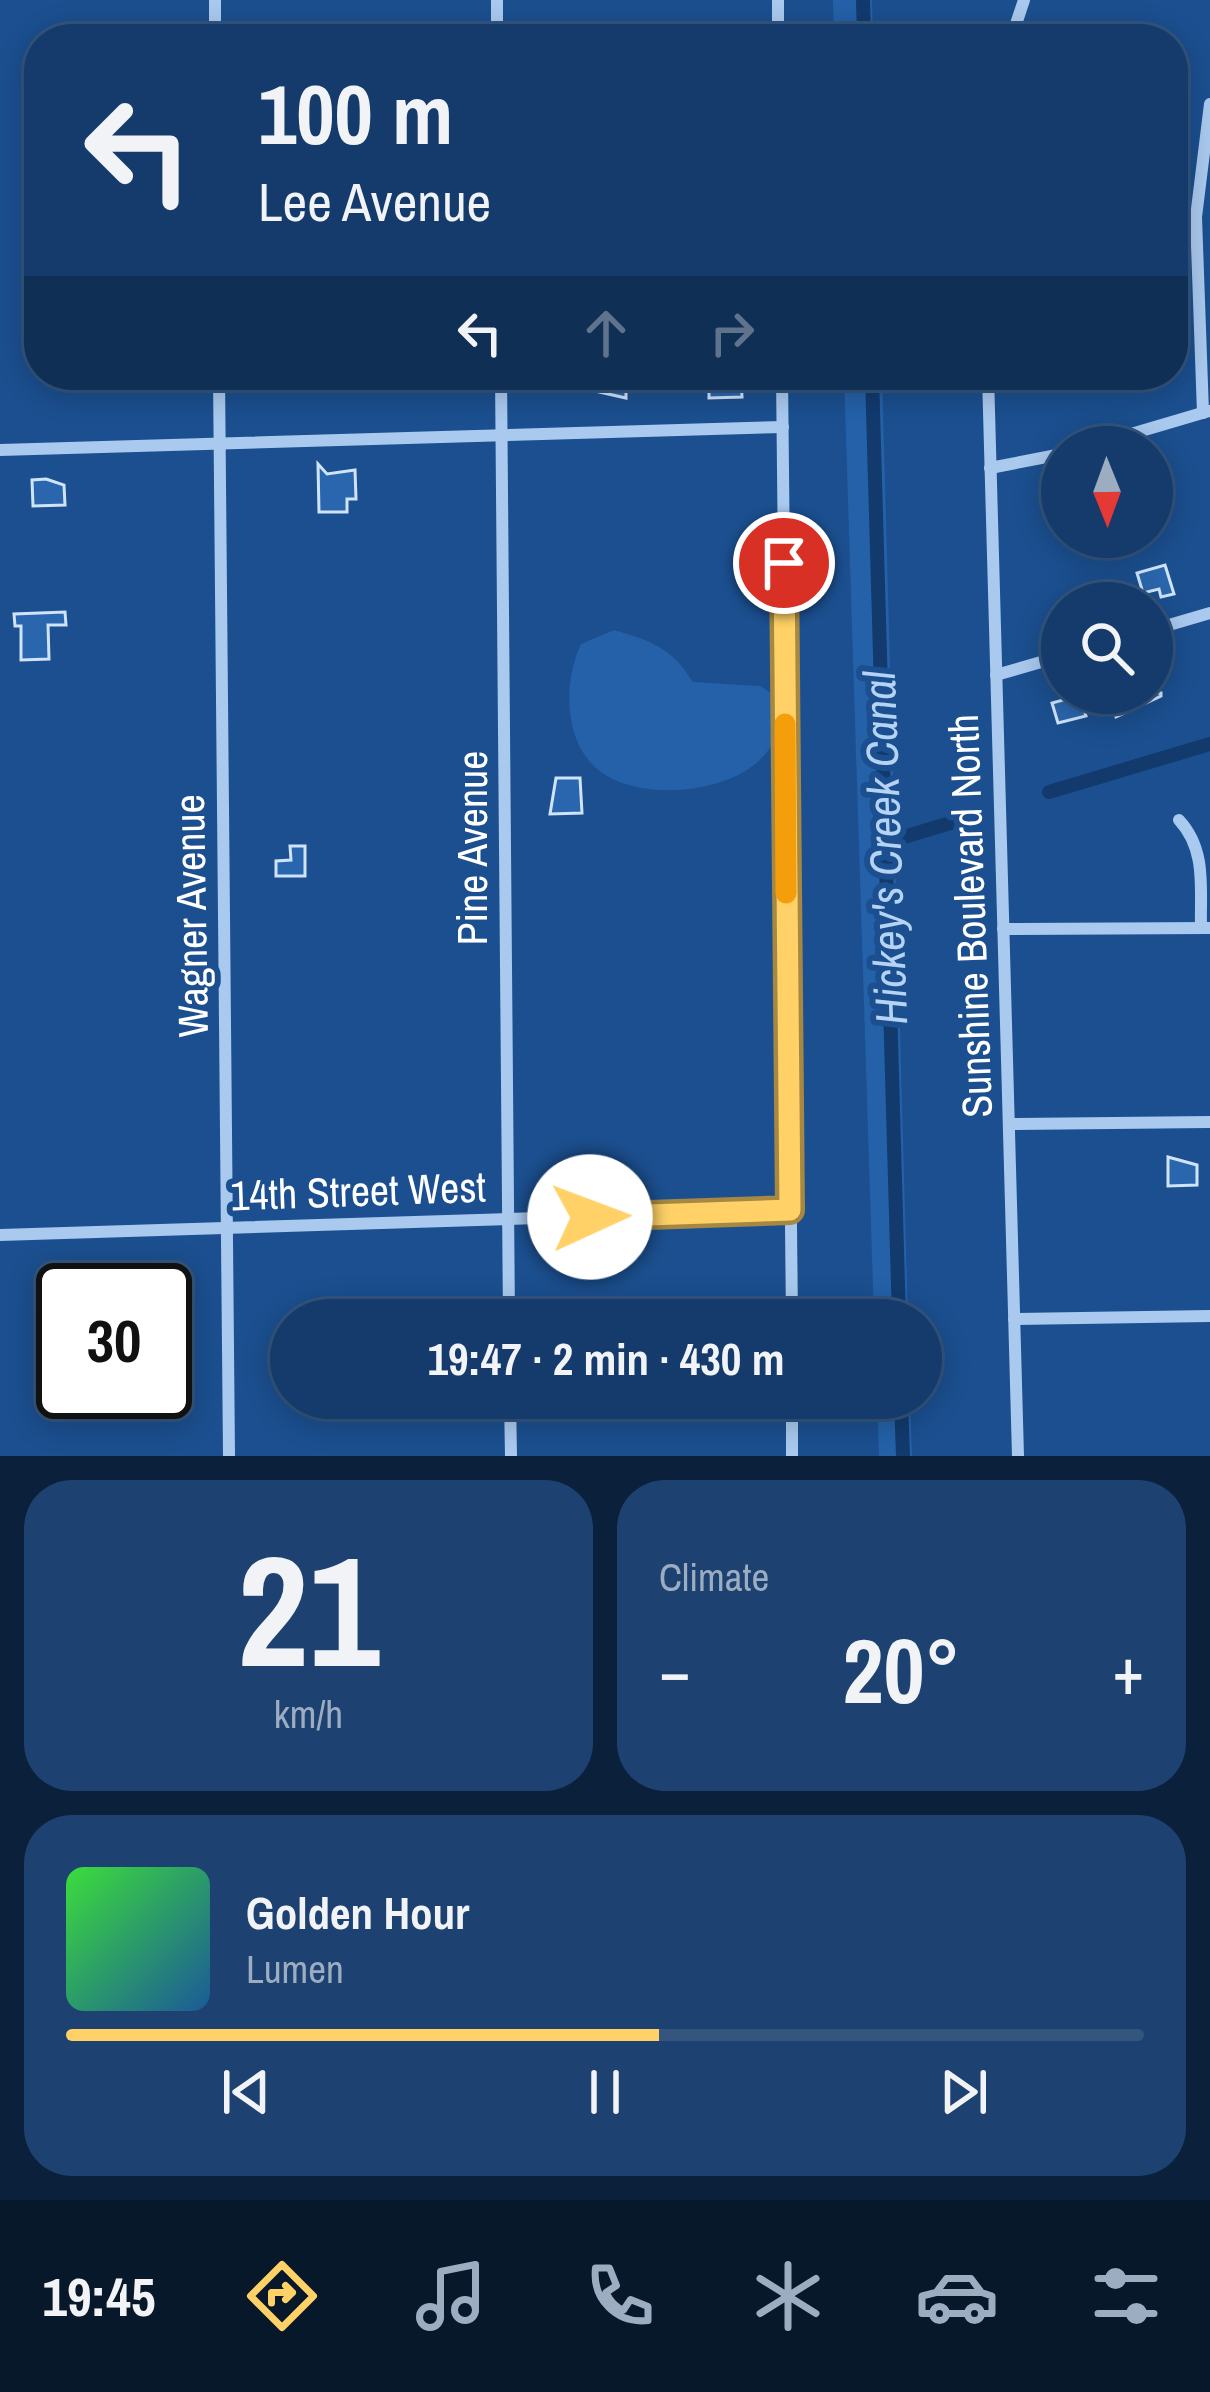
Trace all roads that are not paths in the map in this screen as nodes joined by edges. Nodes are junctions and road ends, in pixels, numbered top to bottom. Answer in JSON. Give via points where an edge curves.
{"nodes":[{"id":1,"x":1210,"y":104,"type":"edge"},
{"id":2,"x":219,"y":390,"type":"edge"},
{"id":3,"x":501,"y":390,"type":"edge"},
{"id":4,"x":782,"y":390,"type":"edge"},
{"id":5,"x":988,"y":390,"type":"edge"},
{"id":6,"x":1206,"y":412,"type":"edge"},
{"id":7,"x":1158,"y":426,"type":"edge"},
{"id":8,"x":783,"y":427,"type":"junction"},
{"id":9,"x":501,"y":434,"type":"junction"},
{"id":10,"x":220,"y":442,"type":"junction"},
{"id":11,"x":0,"y":449,"type":"edge"},
{"id":12,"x":1041,"y":458,"type":"edge"},
{"id":13,"x":990,"y":468,"type":"junction"},
{"id":14,"x":1210,"y":613,"type":"edge"},
{"id":15,"x":1173,"y":624,"type":"edge"},
{"id":16,"x":1041,"y":662,"type":"edge"},
{"id":17,"x":996,"y":675,"type":"junction"},
{"id":18,"x":1179,"y":820,"type":"dead end"},
{"id":19,"x":1205,"y":928,"type":"edge"},
{"id":20,"x":1004,"y":929,"type":"junction"},
{"id":21,"x":1210,"y":1122,"type":"edge"},
{"id":22,"x":1009,"y":1124,"type":"junction"},
{"id":23,"x":790,"y":1210,"type":"junction"},
{"id":24,"x":508,"y":1220,"type":"junction"},
{"id":25,"x":227,"y":1229,"type":"junction"},
{"id":26,"x":0,"y":1235,"type":"edge"},
{"id":27,"x":509,"y":1299,"type":"edge"},
{"id":28,"x":792,"y":1299,"type":"edge"},
{"id":29,"x":1210,"y":1316,"type":"edge"},
{"id":30,"x":1014,"y":1318,"type":"junction"},
{"id":31,"x":510,"y":1419,"type":"edge"},
{"id":32,"x":792,"y":1419,"type":"edge"},
{"id":33,"x":229,"y":1456,"type":"edge"},
{"id":34,"x":511,"y":1456,"type":"edge"},
{"id":35,"x":792,"y":1456,"type":"edge"},
{"id":36,"x":1018,"y":1456,"type":"edge"}],
"edges":[{"from":1,"to":6,"type":"street","via":[[1196,217]]},
{"from":2,"to":10,"type":"street","name":"Wagner Avenue"},
{"from":3,"to":9,"type":"street","name":"Pine Avenue"},
{"from":4,"to":8,"type":"street"},
{"from":5,"to":13,"type":"street","name":"Sunshine Boulevard North"},
{"from":6,"to":7,"type":"street"},
{"from":8,"to":9,"type":"street"},
{"from":8,"to":23,"type":"street"},
{"from":9,"to":10,"type":"street"},
{"from":9,"to":24,"type":"street","name":"Pine Avenue"},
{"from":10,"to":11,"type":"street"},
{"from":10,"to":25,"type":"street","name":"Wagner Avenue"},
{"from":12,"to":13,"type":"street"},
{"from":13,"to":17,"type":"street","name":"Sunshine Boulevard North"},
{"from":14,"to":15,"type":"street"},
{"from":16,"to":17,"type":"street"},
{"from":17,"to":20,"type":"street","name":"Sunshine Boulevard North"},
{"from":18,"to":19,"type":"street","via":[[1197,845]]},
{"from":19,"to":20,"type":"street"},
{"from":20,"to":22,"type":"street","name":"Sunshine Boulevard North"},
{"from":21,"to":22,"type":"street"},
{"from":22,"to":30,"type":"street","name":"Sunshine Boulevard North"},
{"from":23,"to":24,"type":"street","name":"14th Street West"},
{"from":23,"to":28,"type":"street"},
{"from":24,"to":25,"type":"street","name":"14th Street West"},
{"from":24,"to":27,"type":"street","name":"Pine Avenue"},
{"from":25,"to":26,"type":"street","name":"14th Street West"},
{"from":25,"to":33,"type":"street","name":"Wagner Avenue"},
{"from":29,"to":30,"type":"street"},
{"from":30,"to":36,"type":"street","name":"Sunshine Boulevard North"},
{"from":31,"to":34,"type":"street"},
{"from":32,"to":35,"type":"street"}]}
